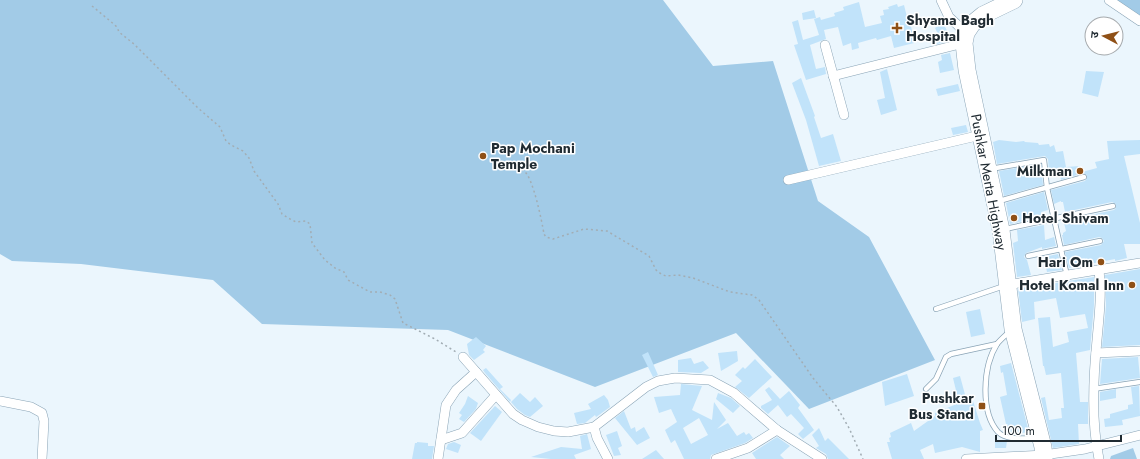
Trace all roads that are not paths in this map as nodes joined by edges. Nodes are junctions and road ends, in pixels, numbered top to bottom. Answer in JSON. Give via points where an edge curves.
{"nodes":[{"id":1,"x":941,"y":0,"type":"edge"},
{"id":2,"x":1014,"y":0,"type":"edge"},
{"id":3,"x":1109,"y":0,"type":"edge"},
{"id":4,"x":1140,"y":21,"type":"edge"},
{"id":5,"x":965,"y":38,"type":"junction"},
{"id":6,"x":825,"y":45,"type":"dead end"},
{"id":7,"x":833,"y":76,"type":"junction"},
{"id":8,"x":844,"y":115,"type":"dead end"},
{"id":9,"x":981,"y":135,"type":"junction"},
{"id":10,"x":988,"y":170,"type":"junction"},
{"id":11,"x":1084,"y":177,"type":"dead end"},
{"id":12,"x":788,"y":180,"type":"dead end"},
{"id":13,"x":1047,"y":188,"type":"junction"},
{"id":14,"x":995,"y":202,"type":"junction"},
{"id":15,"x":1113,"y":206,"type":"dead end"},
{"id":16,"x":1054,"y":219,"type":"junction"},
{"id":17,"x":1001,"y":230,"type":"junction"},
{"id":18,"x":1100,"y":241,"type":"dead end"},
{"id":19,"x":1061,"y":249,"type":"junction"},
{"id":20,"x":1028,"y":256,"type":"dead end"},
{"id":21,"x":1140,"y":263,"type":"edge"},
{"id":22,"x":1099,"y":270,"type":"junction"},
{"id":23,"x":1067,"y":276,"type":"junction"},
{"id":24,"x":1007,"y":285,"type":"junction"},
{"id":25,"x":936,"y":309,"type":"dead end"},
{"id":26,"x":1013,"y":329,"type":"junction"},
{"id":27,"x":997,"y":344,"type":"junction"},
{"id":28,"x":1140,"y":351,"type":"edge"},
{"id":29,"x":1096,"y":353,"type":"junction"},
{"id":30,"x":463,"y":357,"type":"road end"},
{"id":31,"x":476,"y":372,"type":"junction"},
{"id":32,"x":1140,"y":382,"type":"edge"},
{"id":33,"x":926,"y":389,"type":"dead end"},
{"id":34,"x":1094,"y":389,"type":"junction"},
{"id":35,"x":496,"y":395,"type":"junction"},
{"id":36,"x":0,"y":401,"type":"edge"},
{"id":37,"x":594,"y":428,"type":"junction"},
{"id":38,"x":777,"y":430,"type":"junction"},
{"id":39,"x":1140,"y":435,"type":"edge"},
{"id":40,"x":1040,"y":438,"type":"junction"},
{"id":41,"x":441,"y":440,"type":"junction"},
{"id":42,"x":1096,"y":446,"type":"junction"},
{"id":43,"x":1044,"y":457,"type":"edge"},
{"id":44,"x":42,"y":459,"type":"edge"},
{"id":45,"x":438,"y":459,"type":"edge"},
{"id":46,"x":608,"y":459,"type":"edge"},
{"id":47,"x":716,"y":459,"type":"edge"},
{"id":48,"x":822,"y":459,"type":"edge"},
{"id":49,"x":966,"y":459,"type":"edge"},
{"id":50,"x":1098,"y":459,"type":"edge"}],
"edges":[{"from":1,"to":5,"type":"street","via":[[949,17]]},
{"from":2,"to":5,"type":"highway","via":[[972,24]]},
{"from":3,"to":4,"type":"street"},
{"from":5,"to":7,"type":"street"},
{"from":5,"to":9,"type":"highway","name":"Pushkar Merta Highway","via":[[967,70]]},
{"from":6,"to":7,"type":"street"},
{"from":7,"to":8,"type":"street"},
{"from":9,"to":10,"type":"highway","name":"Pushkar Merta Highway"},
{"from":9,"to":12,"type":"street"},
{"from":10,"to":13,"type":"lane","via":[[1044,160]]},
{"from":10,"to":14,"type":"highway","name":"Pushkar Merta Highway"},
{"from":11,"to":13,"type":"lane"},
{"from":13,"to":14,"type":"lane"},
{"from":13,"to":16,"type":"lane"},
{"from":14,"to":17,"type":"highway","name":"Pushkar Merta Highway"},
{"from":15,"to":16,"type":"lane"},
{"from":16,"to":17,"type":"lane"},
{"from":16,"to":19,"type":"lane"},
{"from":17,"to":24,"type":"highway","name":"Pushkar Merta Highway"},
{"from":18,"to":19,"type":"lane"},
{"from":19,"to":20,"type":"lane"},
{"from":19,"to":23,"type":"lane"},
{"from":21,"to":22,"type":"street"},
{"from":22,"to":23,"type":"street"},
{"from":22,"to":29,"type":"street","via":[[1100,316]]},
{"from":23,"to":24,"type":"street"},
{"from":24,"to":25,"type":"lane"},
{"from":24,"to":26,"type":"highway","name":"Pushkar Merta Highway"},
{"from":26,"to":27,"type":"lane"},
{"from":26,"to":40,"type":"highway","name":"Pushkar Merta Highway"},
{"from":27,"to":33,"type":"lane","via":[[946,357],[936,379]]},
{"from":27,"to":40,"type":"lane","via":[[987,375],[985,399],[992,421],[999,432],[1012,438]]},
{"from":28,"to":29,"type":"street"},
{"from":29,"to":34,"type":"street"},
{"from":30,"to":31,"type":"street"},
{"from":31,"to":35,"type":"street"},
{"from":31,"to":41,"type":"street","via":[[456,390],[446,405]]},
{"from":32,"to":34,"type":"lane"},
{"from":34,"to":42,"type":"street"},
{"from":35,"to":37,"type":"street","via":[[513,414],[538,427],[568,432]]},
{"from":35,"to":41,"type":"street","via":[[462,433]]},
{"from":36,"to":44,"type":"street","via":[[31,407],[42,413]]},
{"from":37,"to":38,"type":"street","via":[[646,387],[658,381],[674,378],[710,380],[722,386],[734,393]]},
{"from":37,"to":46,"type":"street"},
{"from":38,"to":47,"type":"street","via":[[748,448]]},
{"from":38,"to":48,"type":"street"},
{"from":39,"to":42,"type":"street"},
{"from":40,"to":43,"type":"highway","name":"Pushkar Merta Highway"},
{"from":41,"to":45,"type":"street"},
{"from":42,"to":43,"type":"street"},
{"from":42,"to":50,"type":"street"},
{"from":43,"to":49,"type":"street"}]}
